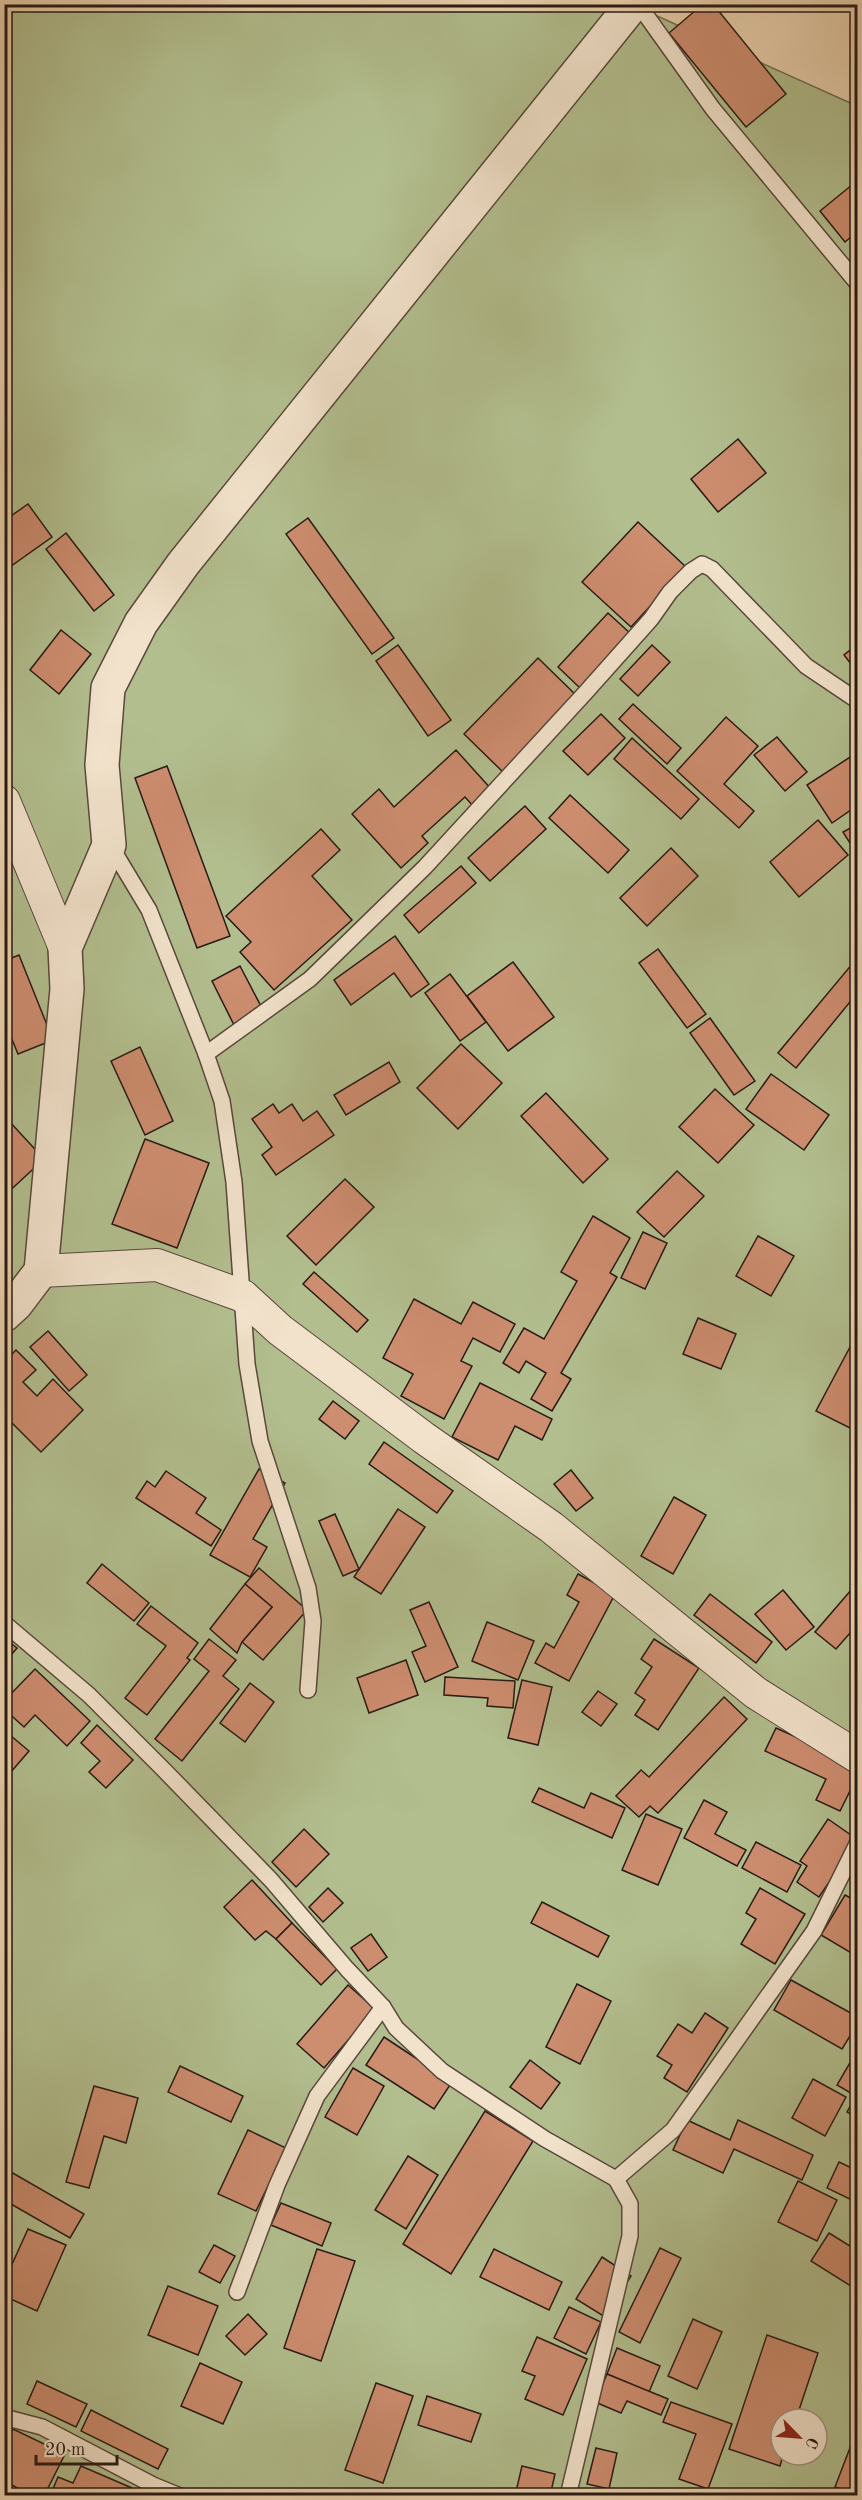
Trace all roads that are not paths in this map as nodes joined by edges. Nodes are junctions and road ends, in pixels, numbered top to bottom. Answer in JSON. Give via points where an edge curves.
{"nodes":[{"id":1,"x":633,"y":4,"type":"edge"},
{"id":2,"x":638,"y":4,"type":"edge"},
{"id":3,"x":858,"y":284,"type":"edge"},
{"id":4,"x":858,"y":701,"type":"edge"},
{"id":5,"x":4,"y":801,"type":"edge"},
{"id":6,"x":110,"y":845,"type":"junction"},
{"id":7,"x":65,"y":948,"type":"junction"},
{"id":8,"x":206,"y":1054,"type":"junction"},
{"id":9,"x":41,"y":1271,"type":"junction"},
{"id":10,"x":243,"y":1296,"type":"junction"},
{"id":11,"x":4,"y":1315,"type":"edge"},
{"id":12,"x":4,"y":1623,"type":"edge"},
{"id":13,"x":308,"y":1690,"type":"dead end"},
{"id":14,"x":858,"y":1757,"type":"edge"},
{"id":15,"x":858,"y":1842,"type":"edge"},
{"id":16,"x":383,"y":2007,"type":"junction"},
{"id":17,"x":616,"y":2179,"type":"junction"},
{"id":18,"x":237,"y":2292,"type":"dead end"},
{"id":19,"x":4,"y":2417,"type":"edge"},
{"id":20,"x":180,"y":2496,"type":"edge"},
{"id":21,"x":568,"y":2496,"type":"edge"}],
"edges":[{"from":1,"to":6,"type":"street","via":[[183,564],[141,623],[108,688],[102,765]]},
{"from":2,"to":3,"type":"lane","via":[[713,109]]},
{"from":4,"to":8,"type":"lane","via":[[806,666],[712,569],[702,564],[670,592],[586,692],[425,867],[310,978]]},
{"from":5,"to":7,"type":"street"},
{"from":6,"to":7,"type":"street"},
{"from":6,"to":8,"type":"lane","via":[[149,910]]},
{"from":7,"to":9,"type":"street","via":[[67,989]]},
{"from":8,"to":10,"type":"lane","via":[[222,1101],[233,1170]]},
{"from":9,"to":10,"type":"street","via":[[157,1265]]},
{"from":9,"to":11,"type":"street"},
{"from":10,"to":13,"type":"lane","via":[[247,1364],[260,1441],[310,1599],[313,1621]]},
{"from":10,"to":14,"type":"street","via":[[280,1330],[551,1527],[756,1693]]},
{"from":12,"to":16,"type":"lane","via":[[89,1695],[164,1770],[271,1880]]},
{"from":15,"to":17,"type":"lane","via":[[814,1931],[673,2130]]},
{"from":16,"to":17,"type":"lane","via":[[396,2028],[441,2071],[545,2139]]},
{"from":16,"to":18,"type":"lane","via":[[317,2096],[277,2185]]},
{"from":17,"to":21,"type":"lane","via":[[630,2204],[630,2236]]},
{"from":19,"to":20,"type":"lane","via":[[42,2427]]}]}
